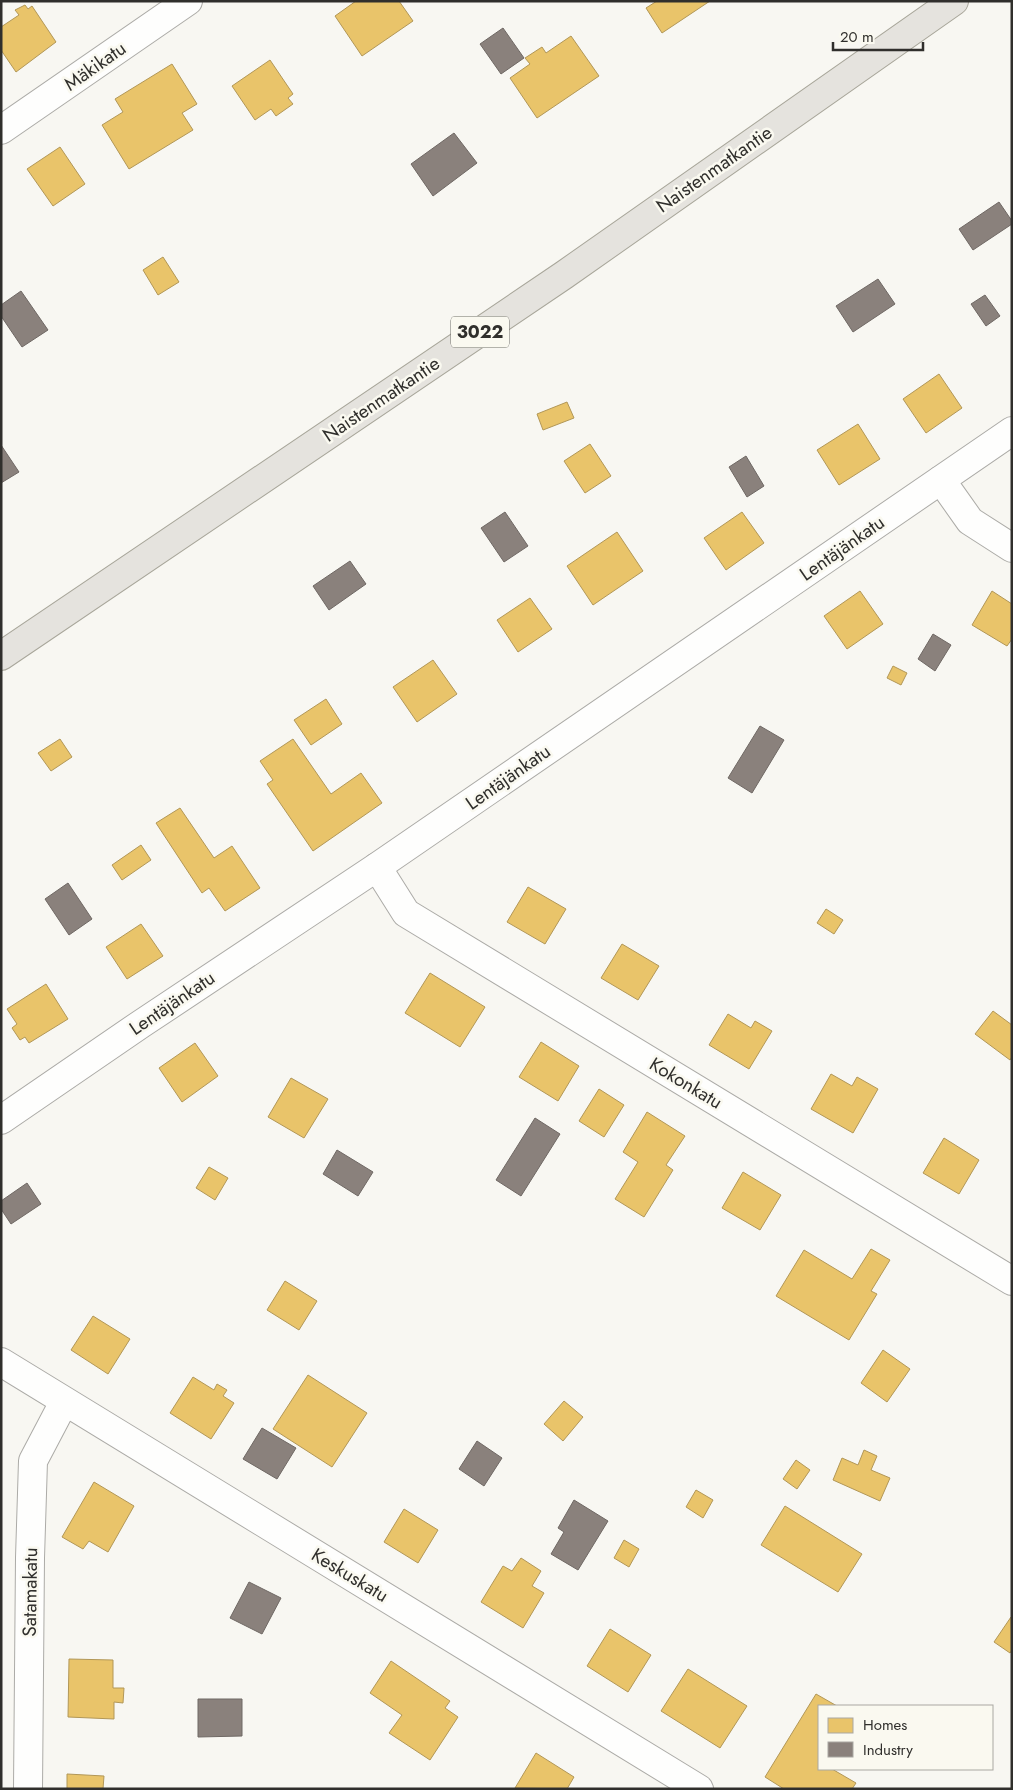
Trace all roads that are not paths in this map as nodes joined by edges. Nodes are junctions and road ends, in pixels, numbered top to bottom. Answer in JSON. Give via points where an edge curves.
{"nodes":[{"id":1,"x":188,"y":1,"type":"edge"},
{"id":2,"x":954,"y":1,"type":"edge"},
{"id":3,"x":1,"y":130,"type":"edge"},
{"id":4,"x":1012,"y":431,"type":"edge"},
{"id":5,"x":941,"y":480,"type":"junction"},
{"id":6,"x":1012,"y":548,"type":"edge"},
{"id":7,"x":1,"y":656,"type":"edge"},
{"id":8,"x":377,"y":867,"type":"junction"},
{"id":9,"x":1,"y":1120,"type":"edge"},
{"id":10,"x":1012,"y":1281,"type":"edge"},
{"id":11,"x":1,"y":1362,"type":"edge"},
{"id":12,"x":64,"y":1402,"type":"junction"},
{"id":13,"x":28,"y":1789,"type":"edge"},
{"id":14,"x":699,"y":1789,"type":"edge"}],
"edges":[{"from":1,"to":3,"type":"street","name":"Mäkikatu"},
{"from":2,"to":7,"type":"main road","name":"Naistenmatkantie","number":"3022","via":[[564,275]]},
{"from":4,"to":5,"type":"street","name":"Lentäjänkatu"},
{"from":5,"to":6,"type":"street","via":[[970,521]]},
{"from":5,"to":8,"type":"street","name":"Lentäjänkatu"},
{"from":8,"to":9,"type":"street","name":"Lentäjänkatu"},
{"from":8,"to":10,"type":"street","name":"Kokonkatu","via":[[406,913]]},
{"from":11,"to":12,"type":"street","name":"Keskuskatu"},
{"from":12,"to":13,"type":"street","name":"Satamakatu","via":[[33,1461]]},
{"from":12,"to":14,"type":"street","name":"Keskuskatu"}]}
